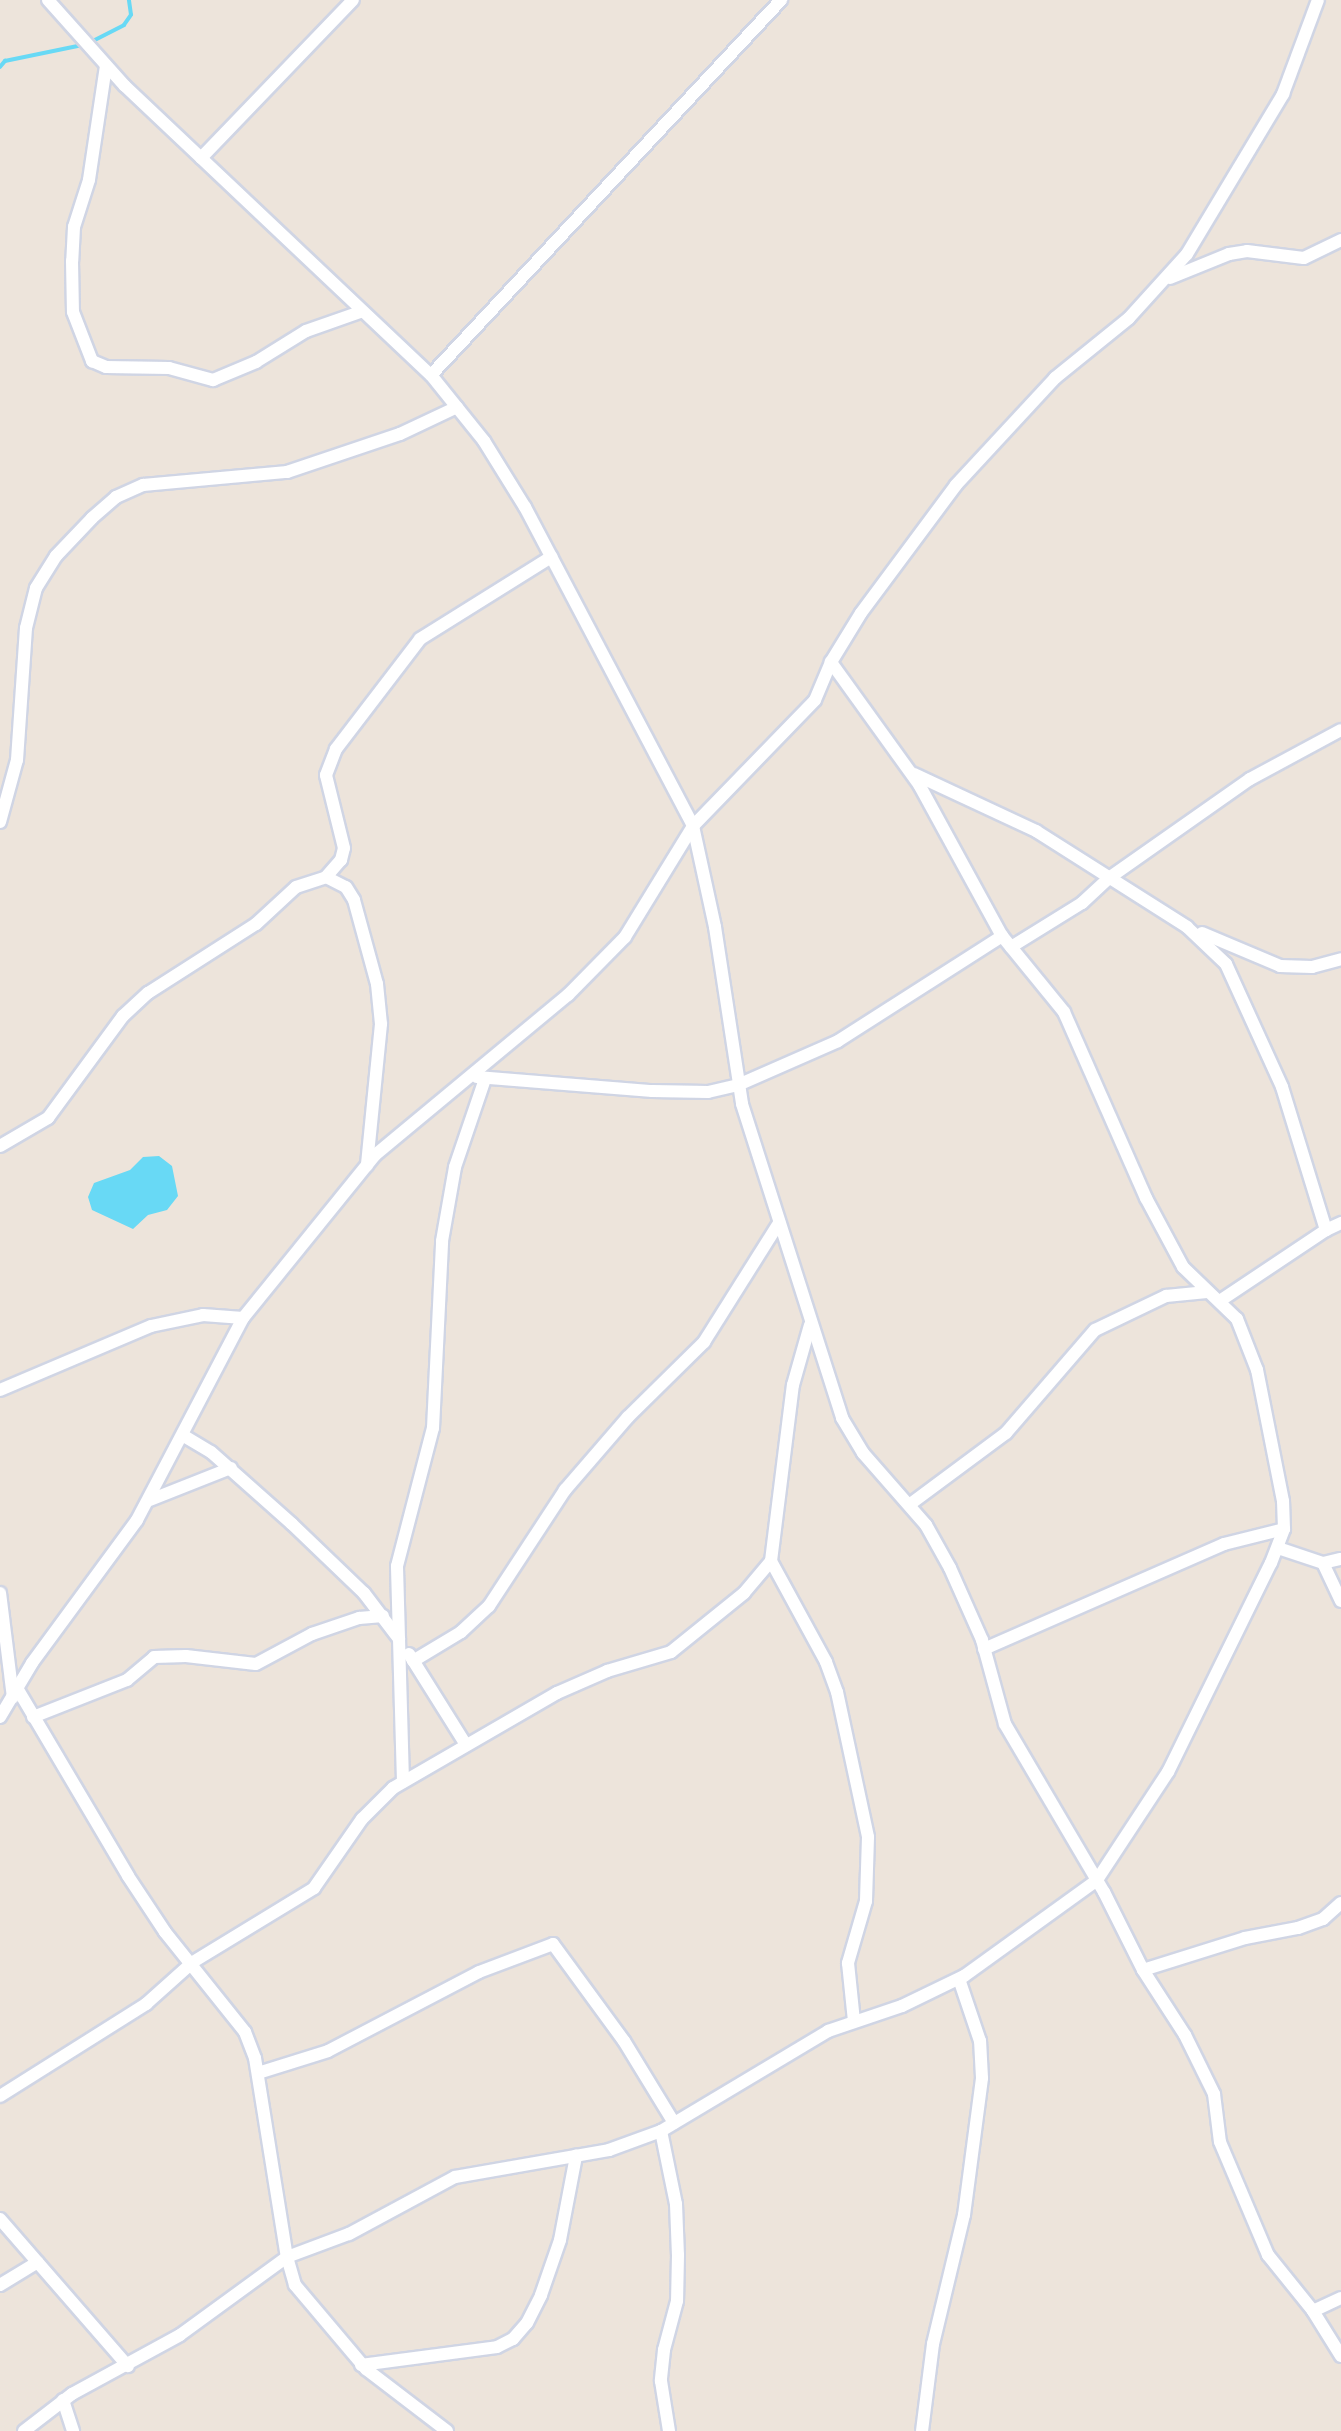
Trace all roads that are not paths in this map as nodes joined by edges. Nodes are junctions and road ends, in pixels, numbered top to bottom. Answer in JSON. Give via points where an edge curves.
{"nodes":[{"id":1,"x":48,"y":0,"type":"edge"},
{"id":2,"x":353,"y":0,"type":"edge"},
{"id":3,"x":781,"y":0,"type":"edge"},
{"id":4,"x":1318,"y":0,"type":"edge"},
{"id":5,"x":106,"y":66,"type":"junction"},
{"id":6,"x":201,"y":158,"type":"junction"},
{"id":7,"x":1341,"y":240,"type":"edge"},
{"id":8,"x":1165,"y":279,"type":"junction"},
{"id":9,"x":360,"y":312,"type":"junction"},
{"id":10,"x":431,"y":374,"type":"junction"},
{"id":11,"x":457,"y":407,"type":"junction"},
{"id":12,"x":551,"y":558,"type":"junction"},
{"id":13,"x":831,"y":662,"type":"junction"},
{"id":14,"x":1341,"y":730,"type":"edge"},
{"id":15,"x":911,"y":772,"type":"junction"},
{"id":16,"x":0,"y":822,"type":"edge"},
{"id":17,"x":692,"y":826,"type":"junction"},
{"id":18,"x":326,"y":877,"type":"junction"},
{"id":19,"x":1109,"y":878,"type":"junction"},
{"id":20,"x":1187,"y":927,"type":"junction"},
{"id":21,"x":1002,"y":936,"type":"junction"},
{"id":22,"x":1011,"y":947,"type":"junction"},
{"id":23,"x":1341,"y":959,"type":"edge"},
{"id":24,"x":478,"y":1078,"type":"junction"},
{"id":25,"x":738,"y":1085,"type":"junction"},
{"id":26,"x":0,"y":1146,"type":"edge"},
{"id":27,"x":367,"y":1165,"type":"junction"},
{"id":28,"x":779,"y":1223,"type":"junction"},
{"id":29,"x":1341,"y":1223,"type":"edge"},
{"id":30,"x":1326,"y":1230,"type":"junction"},
{"id":31,"x":1207,"y":1292,"type":"junction"},
{"id":32,"x":1221,"y":1300,"type":"junction"},
{"id":33,"x":243,"y":1318,"type":"junction"},
{"id":34,"x":810,"y":1325,"type":"junction"},
{"id":35,"x":0,"y":1390,"type":"edge"},
{"id":36,"x":184,"y":1436,"type":"junction"},
{"id":37,"x":230,"y":1468,"type":"junction"},
{"id":38,"x":149,"y":1500,"type":"junction"},
{"id":39,"x":909,"y":1505,"type":"junction"},
{"id":40,"x":1284,"y":1529,"type":"junction"},
{"id":41,"x":1278,"y":1548,"type":"junction"},
{"id":42,"x":1341,"y":1559,"type":"edge"},
{"id":43,"x":771,"y":1561,"type":"junction"},
{"id":44,"x":1323,"y":1563,"type":"junction"},
{"id":45,"x":0,"y":1592,"type":"edge"},
{"id":46,"x":1341,"y":1601,"type":"edge"},
{"id":47,"x":383,"y":1616,"type":"junction"},
{"id":48,"x":400,"y":1641,"type":"junction"},
{"id":49,"x":984,"y":1649,"type":"junction"},
{"id":50,"x":413,"y":1661,"type":"junction"},
{"id":51,"x":15,"y":1693,"type":"junction"},
{"id":52,"x":0,"y":1717,"type":"edge"},
{"id":53,"x":33,"y":1717,"type":"junction"},
{"id":54,"x":466,"y":1745,"type":"junction"},
{"id":55,"x":403,"y":1782,"type":"junction"},
{"id":56,"x":1097,"y":1880,"type":"junction"},
{"id":57,"x":1341,"y":1903,"type":"edge"},
{"id":58,"x":193,"y":1962,"type":"junction"},
{"id":59,"x":1143,"y":1970,"type":"junction"},
{"id":60,"x":959,"y":1979,"type":"junction"},
{"id":61,"x":854,"y":2021,"type":"junction"},
{"id":62,"x":257,"y":2073,"type":"junction"},
{"id":63,"x":0,"y":2096,"type":"edge"},
{"id":64,"x":674,"y":2123,"type":"junction"},
{"id":65,"x":661,"y":2131,"type":"junction"},
{"id":66,"x":576,"y":2157,"type":"junction"},
{"id":67,"x":0,"y":2219,"type":"edge"},
{"id":68,"x":286,"y":2257,"type":"junction"},
{"id":69,"x":38,"y":2262,"type":"junction"},
{"id":70,"x":0,"y":2285,"type":"edge"},
{"id":71,"x":1341,"y":2298,"type":"edge"},
{"id":72,"x":1312,"y":2311,"type":"junction"},
{"id":73,"x":1341,"y":2356,"type":"edge"},
{"id":74,"x":361,"y":2365,"type":"junction"},
{"id":75,"x":128,"y":2366,"type":"junction"},
{"id":76,"x":63,"y":2400,"type":"junction"},
{"id":77,"x":24,"y":2431,"type":"edge"},
{"id":78,"x":73,"y":2431,"type":"edge"},
{"id":79,"x":447,"y":2431,"type":"edge"},
{"id":80,"x":669,"y":2431,"type":"edge"},
{"id":81,"x":922,"y":2431,"type":"edge"}],
"edges":[{"from":1,"to":5,"type":"street"},
{"from":2,"to":6,"type":"street"},
{"from":3,"to":10,"type":"street"},
{"from":4,"to":8,"type":"street","via":[[1283,94],[1201,234]]},
{"from":5,"to":6,"type":"street"},
{"from":5,"to":9,"type":"street","via":[[89,180],[74,228],[72,261],[73,312],[92,361],[106,367],[169,368],[214,380],[256,362],[306,331]]},
{"from":6,"to":9,"type":"street"},
{"from":7,"to":8,"type":"street","via":[[1304,258],[1247,251],[1229,254]]},
{"from":8,"to":13,"type":"street","via":[[1129,318],[1055,379],[983,454],[861,613]]},
{"from":9,"to":10,"type":"street"},
{"from":10,"to":11,"type":"street"},
{"from":11,"to":12,"type":"street","via":[[484,441]]},
{"from":11,"to":16,"type":"street","via":[[400,434],[288,472],[142,485],[116,497],[92,518],[56,556],[36,588],[26,628],[17,760]]},
{"from":12,"to":17,"type":"street"},
{"from":12,"to":18,"type":"street","via":[[420,639],[336,749],[326,775],[344,848],[341,860]]},
{"from":13,"to":15,"type":"street"},
{"from":13,"to":17,"type":"street","via":[[815,701],[779,743]]},
{"from":14,"to":19,"type":"street","via":[[1250,779]]},
{"from":15,"to":19,"type":"street","via":[[1036,831]]},
{"from":15,"to":21,"type":"street"},
{"from":17,"to":24,"type":"street","via":[[625,937]]},
{"from":17,"to":25,"type":"street","via":[[716,927]]},
{"from":18,"to":26,"type":"street","via":[[296,887],[256,924],[148,993],[123,1016],[48,1118]]},
{"from":18,"to":27,"type":"street","via":[[346,887],[354,900],[377,984],[381,1024]]},
{"from":19,"to":20,"type":"street"},
{"from":19,"to":22,"type":"street","via":[[1082,903]]},
{"from":20,"to":23,"type":"street","via":[[1280,966],[1312,967]]},
{"from":20,"to":30,"type":"street","via":[[1226,964],[1282,1087]]},
{"from":21,"to":22,"type":"street"},
{"from":21,"to":25,"type":"street","via":[[838,1041]]},
{"from":22,"to":31,"type":"street","via":[[1065,1012],[1146,1198],[1183,1267]]},
{"from":24,"to":25,"type":"street","via":[[666,1091],[708,1092]]},
{"from":24,"to":27,"type":"street","via":[[418,1115]]},
{"from":24,"to":48,"type":"street","via":[[442,1241],[433,1428],[395,1582]]},
{"from":25,"to":28,"type":"street"},
{"from":27,"to":33,"type":"street"},
{"from":28,"to":34,"type":"street"},
{"from":28,"to":50,"type":"street","via":[[704,1342],[628,1417],[565,1490],[489,1606],[461,1632]]},
{"from":29,"to":30,"type":"street"},
{"from":30,"to":32,"type":"street"},
{"from":31,"to":32,"type":"street"},
{"from":31,"to":39,"type":"street","via":[[1166,1296],[1095,1331],[1006,1433]]},
{"from":32,"to":40,"type":"street","via":[[1237,1319],[1257,1370],[1283,1501]]},
{"from":33,"to":35,"type":"street","via":[[203,1315],[151,1326]]},
{"from":33,"to":36,"type":"street"},
{"from":34,"to":39,"type":"street","via":[[842,1418],[863,1452]]},
{"from":34,"to":43,"type":"street","via":[[793,1385]]},
{"from":36,"to":37,"type":"street"},
{"from":36,"to":38,"type":"street"},
{"from":37,"to":38,"type":"street"},
{"from":37,"to":47,"type":"street"},
{"from":38,"to":51,"type":"street"},
{"from":39,"to":49,"type":"street","via":[[950,1568]]},
{"from":40,"to":41,"type":"street"},
{"from":40,"to":49,"type":"street","via":[[1224,1544]]},
{"from":41,"to":44,"type":"street"},
{"from":41,"to":56,"type":"street","via":[[1168,1772]]},
{"from":42,"to":44,"type":"street"},
{"from":43,"to":54,"type":"street","via":[[744,1593],[671,1652],[582,1682]]},
{"from":43,"to":61,"type":"street","via":[[826,1662],[837,1692],[868,1837],[866,1900],[848,1963]]},
{"from":44,"to":46,"type":"street"},
{"from":45,"to":51,"type":"street"},
{"from":47,"to":48,"type":"street"},
{"from":47,"to":53,"type":"street","via":[[359,1618],[312,1634],[256,1664],[154,1657],[127,1681]]},
{"from":48,"to":50,"type":"street"},
{"from":48,"to":55,"type":"street"},
{"from":49,"to":56,"type":"street","via":[[1005,1724]]},
{"from":50,"to":54,"type":"street"},
{"from":51,"to":52,"type":"street"},
{"from":51,"to":53,"type":"street"},
{"from":53,"to":58,"type":"street","via":[[128,1876],[165,1932]]},
{"from":54,"to":55,"type":"street"},
{"from":55,"to":58,"type":"street","via":[[369,1811],[314,1888]]},
{"from":56,"to":59,"type":"street"},
{"from":56,"to":60,"type":"street"},
{"from":57,"to":59,"type":"street","via":[[1323,1919],[1298,1928],[1245,1938]]},
{"from":58,"to":62,"type":"street","via":[[245,2032]]},
{"from":58,"to":63,"type":"street","via":[[146,2004]]},
{"from":59,"to":72,"type":"street","via":[[1185,2035],[1214,2094],[1220,2142],[1268,2255]]},
{"from":60,"to":61,"type":"street","via":[[902,2006]]},
{"from":60,"to":81,"type":"street","via":[[980,2041],[982,2078],[964,2215],[933,2344]]},
{"from":61,"to":64,"type":"street","via":[[775,2060]]},
{"from":62,"to":64,"type":"street","via":[[318,2055],[468,1977],[553,1944],[624,2041]]},
{"from":62,"to":68,"type":"street"},
{"from":64,"to":65,"type":"street"},
{"from":65,"to":66,"type":"street"},
{"from":65,"to":80,"type":"street","via":[[671,2168],[678,2255],[677,2301],[661,2381]]},
{"from":66,"to":68,"type":"street","via":[[454,2178],[349,2234]]},
{"from":66,"to":74,"type":"street","via":[[552,2262],[527,2323],[513,2339],[498,2347]]},
{"from":67,"to":69,"type":"street"},
{"from":68,"to":74,"type":"street","via":[[295,2284]]},
{"from":68,"to":75,"type":"street","via":[[180,2335]]},
{"from":69,"to":70,"type":"street"},
{"from":69,"to":75,"type":"street"},
{"from":71,"to":72,"type":"street"},
{"from":72,"to":73,"type":"street"},
{"from":74,"to":79,"type":"street"},
{"from":75,"to":76,"type":"street"},
{"from":76,"to":77,"type":"street"},
{"from":76,"to":78,"type":"street"}]}
